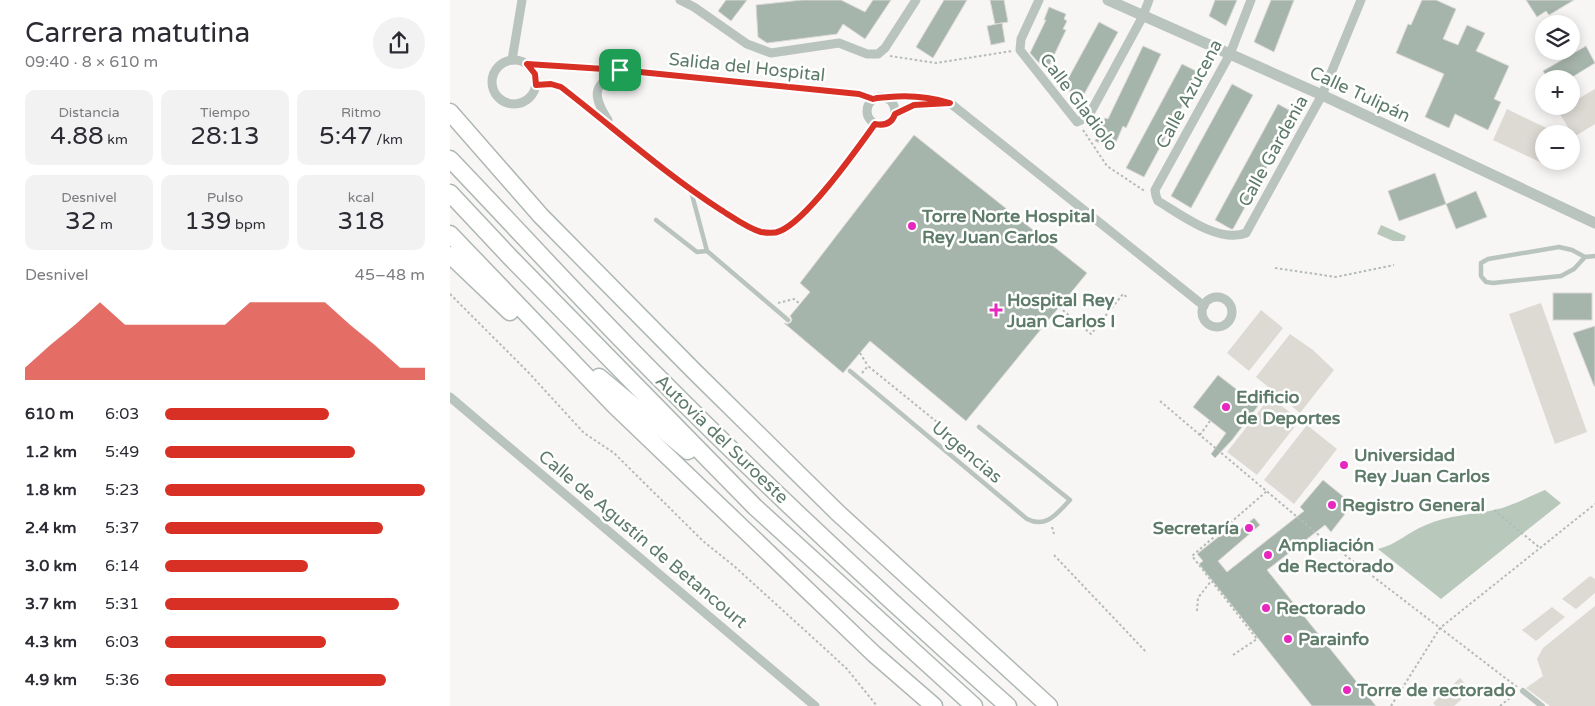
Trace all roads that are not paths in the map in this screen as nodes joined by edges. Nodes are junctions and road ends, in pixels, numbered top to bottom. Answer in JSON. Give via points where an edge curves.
{"nodes":[{"id":1,"x":522,"y":0,"type":"edge"},
{"id":2,"x":916,"y":0,"type":"edge"},
{"id":3,"x":1039,"y":0,"type":"edge"},
{"id":4,"x":1108,"y":0,"type":"edge"},
{"id":5,"x":1149,"y":0,"type":"edge"},
{"id":6,"x":1251,"y":0,"type":"edge"},
{"id":7,"x":1361,"y":0,"type":"edge"},
{"id":8,"x":687,"y":1,"type":"edge"},
{"id":9,"x":1144,"y":16,"type":"junction"},
{"id":10,"x":1230,"y":54,"type":"junction"},
{"id":11,"x":512,"y":60,"type":"junction"},
{"id":12,"x":527,"y":64,"type":"junction"},
{"id":13,"x":620,"y":70,"type":"junction"},
{"id":14,"x":536,"y":85,"type":"junction"},
{"id":15,"x":1322,"y":95,"type":"junction"},
{"id":16,"x":886,"y":98,"type":"junction"},
{"id":17,"x":873,"y":99,"type":"junction"},
{"id":18,"x":950,"y":103,"type":"junction"},
{"id":19,"x":450,"y":112,"type":"edge"},
{"id":20,"x":895,"y":114,"type":"junction"},
{"id":21,"x":875,"y":124,"type":"junction"},
{"id":22,"x":612,"y":127,"type":"junction"},
{"id":23,"x":450,"y":160,"type":"edge"},
{"id":24,"x":691,"y":190,"type":"junction"},
{"id":25,"x":450,"y":193,"type":"edge"},
{"id":26,"x":656,"y":220,"type":"dead end"},
{"id":27,"x":1594,"y":220,"type":"edge"},
{"id":28,"x":1246,"y":233,"type":"joint"},
{"id":29,"x":450,"y":234,"type":"edge"},
{"id":30,"x":707,"y":252,"type":"junction"},
{"id":31,"x":450,"y":255,"type":"edge"},
{"id":32,"x":1595,"y":256,"type":"edge"},
{"id":33,"x":1585,"y":257,"type":"junction"},
{"id":34,"x":1204,"y":306,"type":"dead end"},
{"id":35,"x":788,"y":320,"type":"dead end"},
{"id":36,"x":542,"y":329,"type":"junction"},
{"id":37,"x":850,"y":371,"type":"dead end"},
{"id":38,"x":450,"y":397,"type":"edge"},
{"id":39,"x":615,"y":406,"type":"junction"},
{"id":40,"x":979,"y":427,"type":"dead end"},
{"id":41,"x":756,"y":507,"type":"junction"},
{"id":42,"x":1523,"y":691,"type":"dead end"},
{"id":43,"x":815,"y":706,"type":"edge"},
{"id":44,"x":934,"y":706,"type":"edge"},
{"id":45,"x":974,"y":706,"type":"edge"},
{"id":46,"x":1008,"y":706,"type":"edge"},
{"id":47,"x":1049,"y":706,"type":"edge"},
{"id":48,"x":1542,"y":706,"type":"edge"}],
"edges":[{"from":1,"to":11,"type":"street"},
{"from":2,"to":8,"type":"street","via":[[878,54],[867,54],[838,43],[771,53],[746,44]]},
{"from":3,"to":9,"type":"street","name":"Calle Gladiolo","via":[[1021,39],[1020,50],[1077,122],[1088,117]]},
{"from":4,"to":9,"type":"street","name":"Calle Tulipán"},
{"from":5,"to":9,"type":"street"},
{"from":6,"to":10,"type":"street","name":"Calle Azucena"},
{"from":7,"to":15,"type":"street","name":"Calle Gardenia"},
{"from":9,"to":10,"type":"street","name":"Calle Tulipán"},
{"from":10,"to":15,"type":"street","name":"Calle Tulipán"},
{"from":10,"to":28,"type":"street","name":"Calle Azucena","via":[[1155,190],[1158,200],[1195,223],[1228,237]]},
{"from":11,"to":12,"type":"street"},
{"from":11,"to":14,"type":"street","via":[[493,74],[492,87],[498,98],[509,104],[521,104],[531,97]]},
{"from":12,"to":13,"type":"street","name":"Salida del Hospital"},
{"from":12,"to":14,"type":"street","via":[[535,74]]},
{"from":13,"to":17,"type":"street","name":"Salida del Hospital","via":[[859,94]]},
{"from":13,"to":22,"type":"street","via":[[604,80],[597,93],[600,107]]},
{"from":14,"to":22,"type":"street","via":[[557,84]]},
{"from":15,"to":27,"type":"street","name":"Calle Tulipán"},
{"from":15,"to":28,"type":"street","name":"Calle Gardenia"},
{"from":16,"to":17,"type":"street"},
{"from":16,"to":18,"type":"street","via":[[912,96]]},
{"from":16,"to":20,"type":"street","via":[[894,104]]},
{"from":17,"to":21,"type":"street","via":[[867,112]]},
{"from":18,"to":20,"type":"street","via":[[914,105]]},
{"from":18,"to":34,"type":"street"},
{"from":19,"to":47,"type":"highway","via":[[542,216],[694,371],[837,512]]},
{"from":20,"to":21,"type":"street","via":[[888,124]]},
{"from":21,"to":24,"type":"street","via":[[818,197],[780,231],[766,233],[748,227]]},
{"from":22,"to":24,"type":"street"},
{"from":23,"to":46,"type":"highway","name":"Autovía del Suroeste","via":[[663,382],[820,535]]},
{"from":24,"to":30,"type":"lane"},
{"from":25,"to":41,"type":"highway","name":"Autovía del Suroeste"},
{"from":26,"to":30,"type":"lane","via":[[697,252]]},
{"from":29,"to":36,"type":"highway"},
{"from":30,"to":35,"type":"lane"},
{"from":31,"to":39,"type":"highway","via":[[550,352]]},
{"from":32,"to":33,"type":"lane"},
{"from":33,"to":33,"type":"lane","via":[[1559,247],[1488,259],[1481,263],[1481,276],[1486,282],[1493,283],[1561,276],[1574,269]]},
{"from":36,"to":39,"type":"highway"},
{"from":36,"to":41,"type":"highway"},
{"from":37,"to":40,"type":"lane","name":"Urgencias","via":[[1027,519],[1037,523],[1048,521],[1070,500]]},
{"from":38,"to":43,"type":"street","name":"Calle de Agustín de Betancourt"},
{"from":39,"to":44,"type":"highway","via":[[867,647]]},
{"from":41,"to":45,"type":"highway","name":"Autovía del Suroeste"},
{"from":42,"to":48,"type":"street"}]}
